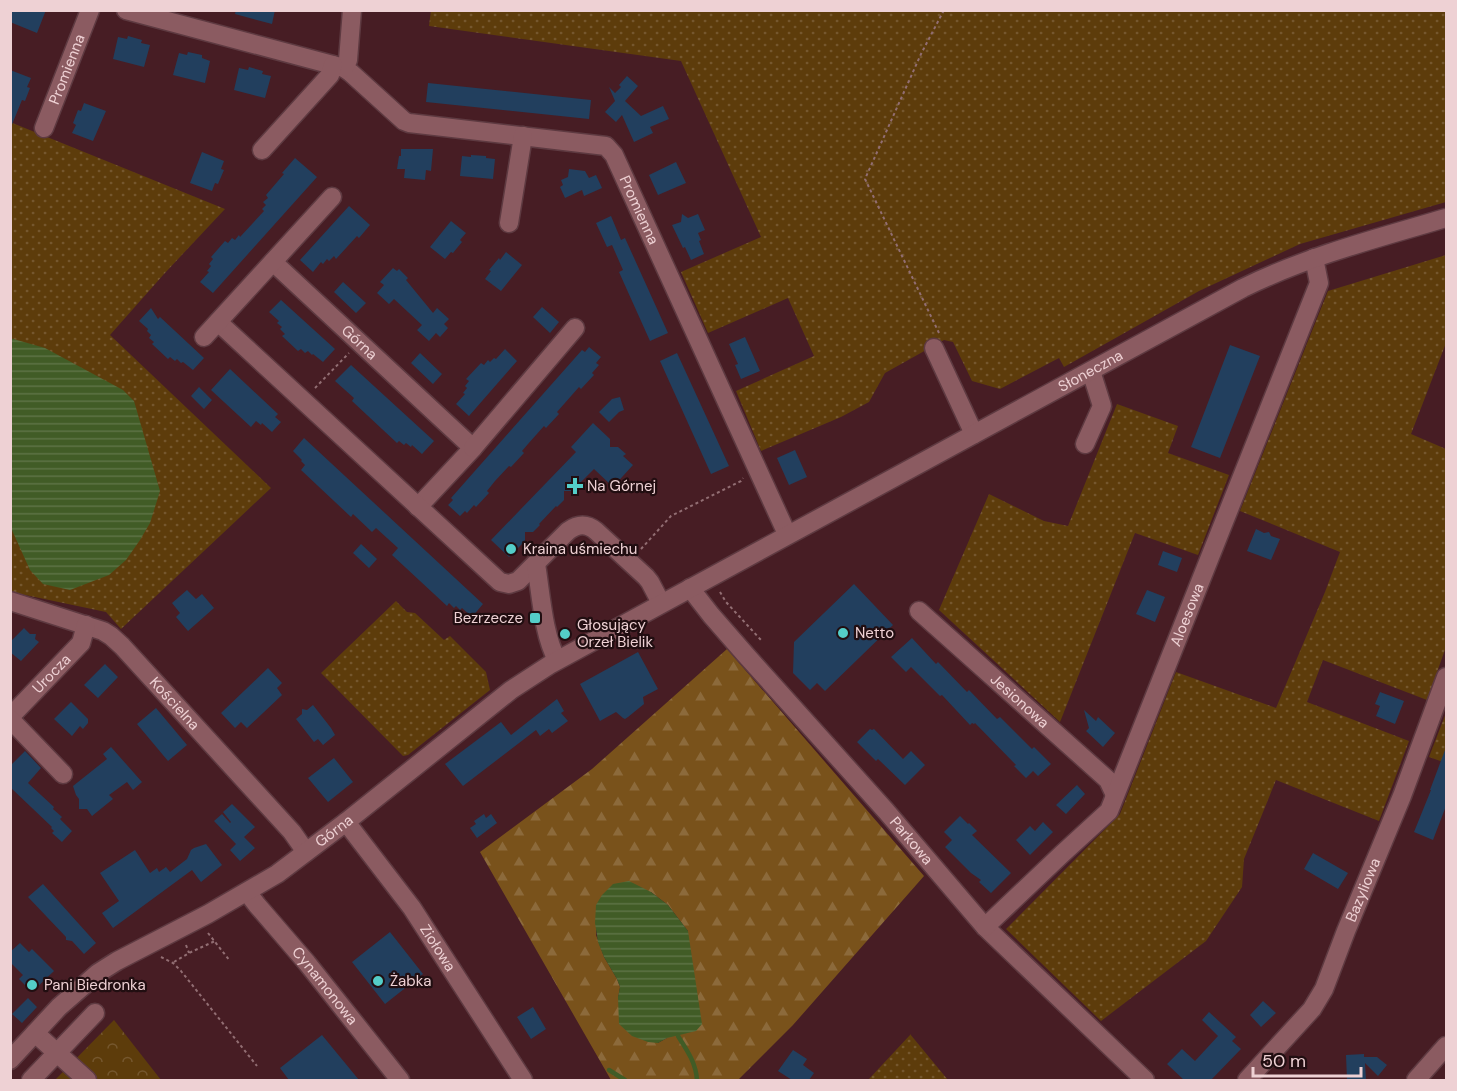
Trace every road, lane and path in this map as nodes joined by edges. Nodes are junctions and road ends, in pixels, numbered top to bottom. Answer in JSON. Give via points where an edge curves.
{"nodes":[{"id":1,"x":90,"y":10,"type":"edge"},
{"id":2,"x":126,"y":10,"type":"edge"},
{"id":3,"x":352,"y":10,"type":"edge"},
{"id":4,"x":944,"y":10,"type":"edge"},
{"id":5,"x":339,"y":67,"type":"junction"},
{"id":6,"x":44,"y":128,"type":"dead end"},
{"id":7,"x":523,"y":136,"type":"junction"},
{"id":8,"x":261,"y":150,"type":"dead end"},
{"id":9,"x":332,"y":197,"type":"dead end"},
{"id":10,"x":1446,"y":218,"type":"edge"},
{"id":11,"x":509,"y":223,"type":"dead end"},
{"id":12,"x":1314,"y":258,"type":"junction"},
{"id":13,"x":273,"y":261,"type":"junction"},
{"id":14,"x":222,"y":319,"type":"junction"},
{"id":15,"x":574,"y":328,"type":"dead end"},
{"id":16,"x":204,"y":337,"type":"dead end"},
{"id":17,"x":360,"y":342,"type":"junction"},
{"id":18,"x":937,"y":342,"type":"joint"},
{"id":19,"x":1091,"y":371,"type":"junction"},
{"id":20,"x":309,"y":393,"type":"dead end"},
{"id":21,"x":974,"y":434,"type":"junction"},
{"id":22,"x":1085,"y":444,"type":"dead end"},
{"id":23,"x":473,"y":448,"type":"junction"},
{"id":24,"x":751,"y":456,"type":"junction"},
{"id":25,"x":418,"y":507,"type":"junction"},
{"id":26,"x":788,"y":534,"type":"junction"},
{"id":27,"x":636,"y":555,"type":"dead end"},
{"id":28,"x":750,"y":555,"type":"joint"},
{"id":29,"x":536,"y":564,"type":"junction"},
{"id":30,"x":711,"y":576,"type":"junction"},
{"id":31,"x":690,"y":588,"type":"junction"},
{"id":32,"x":10,"y":601,"type":"edge"},
{"id":33,"x":662,"y":603,"type":"junction"},
{"id":34,"x":920,"y":611,"type":"dead end"},
{"id":35,"x":86,"y":625,"type":"junction"},
{"id":36,"x":761,"y":640,"type":"dead end"},
{"id":37,"x":557,"y":660,"type":"junction"},
{"id":38,"x":1446,"y":677,"type":"edge"},
{"id":39,"x":10,"y":718,"type":"edge"},
{"id":40,"x":63,"y":774,"type":"dead end"},
{"id":41,"x":1115,"y":795,"type":"junction"},
{"id":42,"x":346,"y":822,"type":"junction"},
{"id":43,"x":306,"y":852,"type":"junction"},
{"id":44,"x":248,"y":892,"type":"junction"},
{"id":45,"x":985,"y":927,"type":"junction"},
{"id":46,"x":206,"y":931,"type":"dead end"},
{"id":47,"x":214,"y":941,"type":"junction"},
{"id":48,"x":230,"y":961,"type":"dead end"},
{"id":49,"x":94,"y":1013,"type":"dead end"},
{"id":50,"x":35,"y":1033,"type":"junction"},
{"id":51,"x":1446,"y":1046,"type":"edge"},
{"id":52,"x":57,"y":1052,"type":"junction"},
{"id":53,"x":10,"y":1060,"type":"edge"},
{"id":54,"x":257,"y":1066,"type":"dead end"},
{"id":55,"x":1440,"y":1066,"type":"edge"},
{"id":56,"x":31,"y":1080,"type":"edge"},
{"id":57,"x":87,"y":1080,"type":"edge"},
{"id":58,"x":400,"y":1080,"type":"edge"},
{"id":59,"x":522,"y":1080,"type":"edge"},
{"id":60,"x":1145,"y":1080,"type":"edge"},
{"id":61,"x":1247,"y":1080,"type":"edge"},
{"id":62,"x":1416,"y":1080,"type":"edge"}],
"edges":[{"from":1,"to":6,"type":"street","name":"Promienna"},
{"from":2,"to":5,"type":"street","name":"Promienna"},
{"from":3,"to":5,"type":"street","via":[[348,60]]},
{"from":4,"to":18,"type":"path","via":[[865,178]]},
{"from":5,"to":7,"type":"street","name":"Promienna","via":[[408,123]]},
{"from":5,"to":8,"type":"street"},
{"from":7,"to":11,"type":"street"},
{"from":7,"to":24,"type":"street","name":"Promienna","via":[[600,144],[610,149]]},
{"from":9,"to":13,"type":"street"},
{"from":10,"to":12,"type":"street","name":"Słoneczna"},
{"from":12,"to":19,"type":"street","name":"Słoneczna","via":[[1233,293]]},
{"from":12,"to":41,"type":"street","name":"Aloesowa","via":[[1319,283]]},
{"from":13,"to":14,"type":"street"},
{"from":13,"to":17,"type":"street","name":"Górna"},
{"from":14,"to":16,"type":"street"},
{"from":14,"to":25,"type":"street"},
{"from":15,"to":23,"type":"street"},
{"from":17,"to":20,"type":"path"},
{"from":17,"to":23,"type":"street","name":"Górna"},
{"from":18,"to":21,"type":"street"},
{"from":19,"to":21,"type":"street","name":"Słoneczna"},
{"from":19,"to":22,"type":"street","via":[[1102,406]]},
{"from":21,"to":26,"type":"street","name":"Słoneczna"},
{"from":23,"to":25,"type":"street"},
{"from":24,"to":26,"type":"street","name":"Promienna"},
{"from":24,"to":27,"type":"path","via":[[741,481],[670,516]]},
{"from":25,"to":29,"type":"street","via":[[502,583],[518,581]]},
{"from":26,"to":28,"type":"street","name":"Słoneczna"},
{"from":28,"to":30,"type":"street","name":"Górna"},
{"from":29,"to":33,"type":"street","via":[[568,531],[587,526],[646,577]]},
{"from":29,"to":37,"type":"street","via":[[548,637]]},
{"from":30,"to":31,"type":"street","name":"Górna"},
{"from":30,"to":36,"type":"path","via":[[726,602]]},
{"from":31,"to":33,"type":"street","name":"Górna"},
{"from":31,"to":45,"type":"street","name":"Parkowa"},
{"from":32,"to":35,"type":"street","name":"Kościelna"},
{"from":33,"to":37,"type":"street","name":"Górna"},
{"from":34,"to":41,"type":"street","name":"Jesionowa","via":[[1108,780]]},
{"from":35,"to":39,"type":"street","name":"Urocza","via":[[81,643]]},
{"from":35,"to":43,"type":"street","name":"Kościelna","via":[[111,636],[122,646]]},
{"from":37,"to":42,"type":"street","name":"Górna","via":[[511,690]]},
{"from":38,"to":61,"type":"street","name":"Bazyliowa","via":[[1324,989],[1312,1009]]},
{"from":39,"to":40,"type":"street"},
{"from":41,"to":45,"type":"street","name":"Aloesowa","via":[[1109,811]]},
{"from":42,"to":43,"type":"street","name":"Górna"},
{"from":42,"to":59,"type":"street","name":"Ziołowa","via":[[409,903]]},
{"from":43,"to":44,"type":"street","name":"Górna"},
{"from":44,"to":50,"type":"street","name":"Górna","via":[[98,973]]},
{"from":44,"to":58,"type":"street","name":"Cynamonowa"},
{"from":45,"to":60,"type":"street","name":"Parkowa"},
{"from":46,"to":47,"type":"path"},
{"from":47,"to":48,"type":"path"},
{"from":47,"to":54,"type":"path","via":[[173,963]]},
{"from":49,"to":52,"type":"street"},
{"from":50,"to":52,"type":"street"},
{"from":50,"to":53,"type":"street","name":"Górna"},
{"from":51,"to":55,"type":"street"},
{"from":52,"to":56,"type":"street"},
{"from":52,"to":57,"type":"street"},
{"from":55,"to":62,"type":"street"}]}
